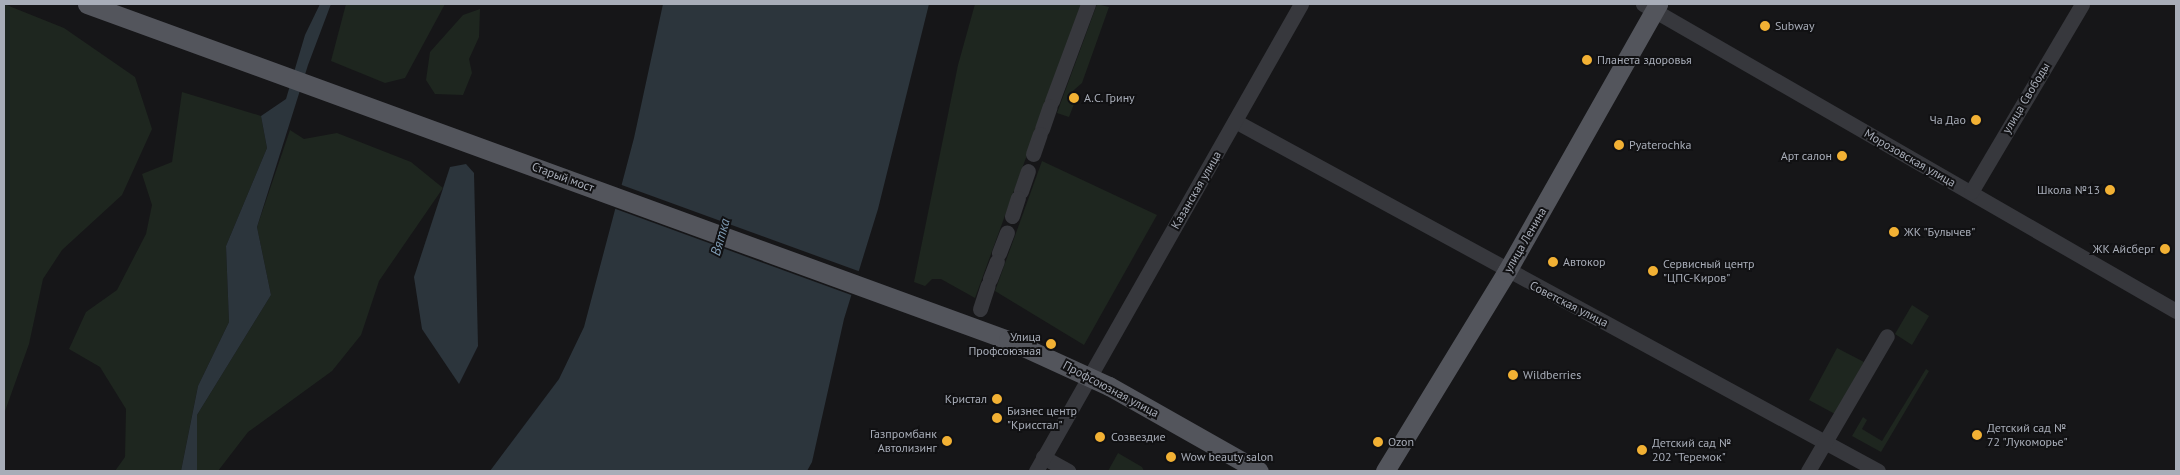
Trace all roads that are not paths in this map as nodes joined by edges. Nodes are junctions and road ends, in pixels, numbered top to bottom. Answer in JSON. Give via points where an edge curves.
{"nodes":[{"id":1,"x":87,"y":4,"type":"edge"},
{"id":2,"x":1088,"y":4,"type":"edge"},
{"id":3,"x":1301,"y":4,"type":"edge"},
{"id":4,"x":2082,"y":4,"type":"edge"},
{"id":5,"x":1652,"y":6,"type":"edge"},
{"id":6,"x":1235,"y":121,"type":"junction"},
{"id":7,"x":1033,"y":154,"type":"dead end"},
{"id":8,"x":1028,"y":171,"type":"dead end"},
{"id":9,"x":1970,"y":192,"type":"junction"},
{"id":10,"x":1012,"y":216,"type":"dead end"},
{"id":11,"x":1007,"y":232,"type":"dead end"},
{"id":12,"x":1507,"y":271,"type":"junction"},
{"id":13,"x":980,"y":308,"type":"dead end"},
{"id":14,"x":2176,"y":311,"type":"edge"},
{"id":15,"x":957,"y":320,"type":"joint"},
{"id":16,"x":1886,"y":336,"type":"dead end"},
{"id":17,"x":1088,"y":375,"type":"junction"},
{"id":18,"x":1826,"y":441,"type":"junction"},
{"id":19,"x":1043,"y":457,"type":"junction"},
{"id":20,"x":1036,"y":471,"type":"edge"},
{"id":21,"x":1068,"y":471,"type":"edge"},
{"id":22,"x":1259,"y":471,"type":"edge"},
{"id":23,"x":1386,"y":471,"type":"edge"},
{"id":24,"x":1808,"y":471,"type":"edge"},
{"id":25,"x":1878,"y":471,"type":"edge"}],
"edges":[{"from":1,"to":15,"type":"main road","name":"Старый мост"},
{"from":2,"to":7,"type":"street"},
{"from":3,"to":6,"type":"street","name":"Казанская улица"},
{"from":4,"to":9,"type":"street","name":"улица Свободы"},
{"from":5,"to":9,"type":"street","name":"Морозовская улица"},
{"from":5,"to":12,"type":"main road","name":"улица Ленина"},
{"from":6,"to":12,"type":"street","name":"Советская улица"},
{"from":6,"to":17,"type":"street","name":"Казанская улица"},
{"from":8,"to":10,"type":"street"},
{"from":9,"to":14,"type":"street","name":"Морозовская улица"},
{"from":11,"to":13,"type":"street"},
{"from":12,"to":18,"type":"street","name":"Советская улица"},
{"from":12,"to":23,"type":"main road","name":"улица Ленина"},
{"from":15,"to":17,"type":"main road","name":"Профсоюзная улица"},
{"from":16,"to":18,"type":"street"},
{"from":17,"to":19,"type":"street","name":"Казанская улица"},
{"from":17,"to":22,"type":"main road","name":"Профсоюзная улица"},
{"from":18,"to":24,"type":"street"},
{"from":18,"to":25,"type":"street","name":"Советская улица"},
{"from":19,"to":20,"type":"street","name":"Казанская улица"},
{"from":19,"to":21,"type":"street"}]}
